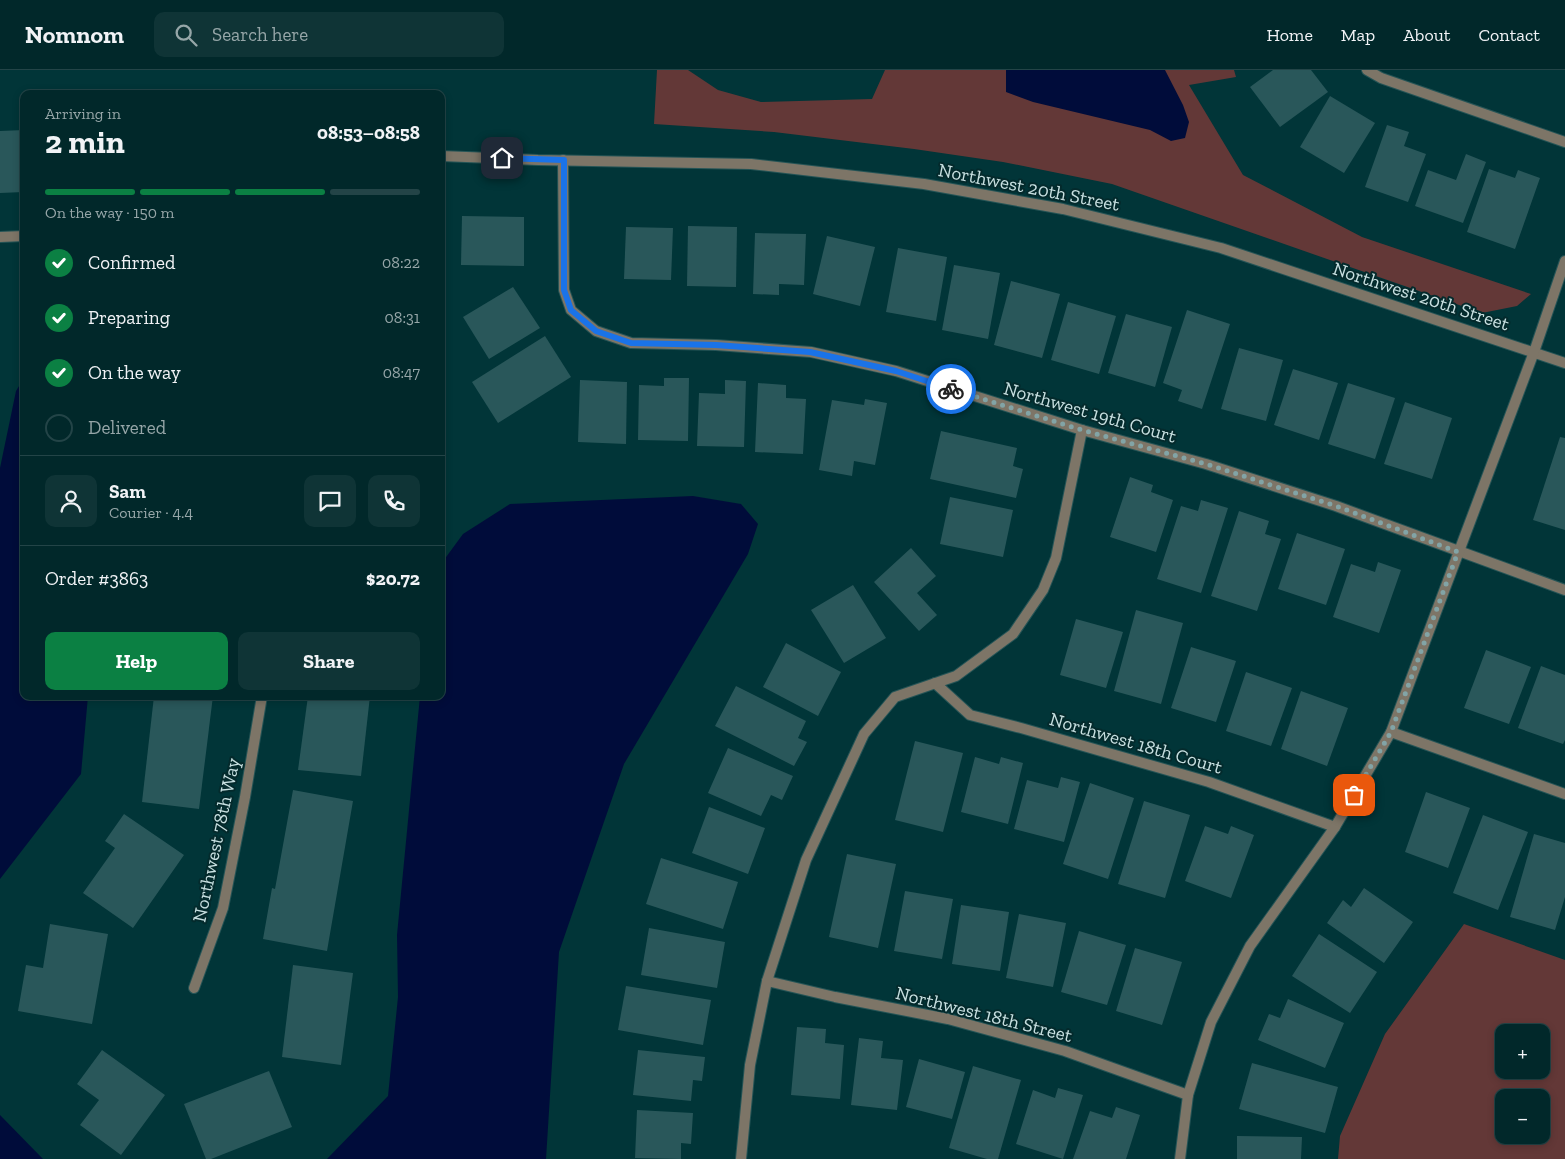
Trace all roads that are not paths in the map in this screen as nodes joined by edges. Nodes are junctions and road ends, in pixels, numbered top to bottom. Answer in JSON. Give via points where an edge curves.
{"nodes":[{"id":1,"x":1367,"y":70,"type":"edge"},
{"id":2,"x":1565,"y":142,"type":"edge"},
{"id":3,"x":445,"y":156,"type":"edge"},
{"id":4,"x":466,"y":156,"type":"junction"},
{"id":5,"x":445,"y":159,"type":"edge"},
{"id":6,"x":564,"y":160,"type":"junction"},
{"id":7,"x":20,"y":236,"type":"edge"},
{"id":8,"x":0,"y":237,"type":"edge"},
{"id":9,"x":1565,"y":261,"type":"edge"},
{"id":10,"x":1534,"y":352,"type":"junction"},
{"id":11,"x":1565,"y":363,"type":"edge"},
{"id":12,"x":1082,"y":430,"type":"junction"},
{"id":13,"x":1458,"y":552,"type":"junction"},
{"id":14,"x":1565,"y":590,"type":"edge"},
{"id":15,"x":935,"y":683,"type":"junction"},
{"id":16,"x":261,"y":700,"type":"edge"},
{"id":17,"x":1391,"y":732,"type":"junction"},
{"id":18,"x":1565,"y":794,"type":"edge"},
{"id":19,"x":1335,"y":827,"type":"junction"},
{"id":20,"x":767,"y":981,"type":"junction"},
{"id":21,"x":194,"y":988,"type":"dead end"},
{"id":22,"x":1188,"y":1094,"type":"junction"},
{"id":23,"x":741,"y":1159,"type":"edge"},
{"id":24,"x":1180,"y":1159,"type":"edge"}],
"edges":[{"from":1,"to":2,"type":"street","via":[[1381,78]]},
{"from":3,"to":4,"type":"street","name":"Northwest 20th Street"},
{"from":4,"to":5,"type":"street","name":"Northwest 20th Street"},
{"from":4,"to":6,"type":"street","name":"Northwest 20th Street"},
{"from":6,"to":10,"type":"street","name":"Northwest 20th Street","via":[[751,164],[924,184],[1063,210],[1221,248]]},
{"from":6,"to":12,"type":"street","name":"Northwest 19th Court","via":[[564,290],[571,310],[596,331],[631,343],[810,352],[896,371]]},
{"from":7,"to":8,"type":"street"},
{"from":9,"to":10,"type":"street"},
{"from":10,"to":11,"type":"street","name":"Northwest 20th Street"},
{"from":10,"to":13,"type":"street"},
{"from":12,"to":13,"type":"street","name":"Northwest 19th Court","via":[[1215,467],[1336,506]]},
{"from":12,"to":15,"type":"street","via":[[1056,558],[1043,590],[1013,634],[956,676]]},
{"from":13,"to":14,"type":"street","name":"Northwest 19th Court"},
{"from":13,"to":17,"type":"street"},
{"from":15,"to":19,"type":"street","name":"Northwest 18th Court","via":[[970,715],[1209,782]]},
{"from":15,"to":20,"type":"street","via":[[895,696],[864,734],[806,860]]},
{"from":16,"to":21,"type":"street","name":"Northwest 78th Way","via":[[223,908]]},
{"from":17,"to":18,"type":"street"},
{"from":17,"to":19,"type":"street"},
{"from":19,"to":22,"type":"street","via":[[1250,946],[1211,1022]]},
{"from":20,"to":22,"type":"street","name":"Northwest 18th Street","via":[[958,1022],[1065,1051]]},
{"from":20,"to":23,"type":"street","via":[[750,1064]]},
{"from":22,"to":24,"type":"street"}]}
